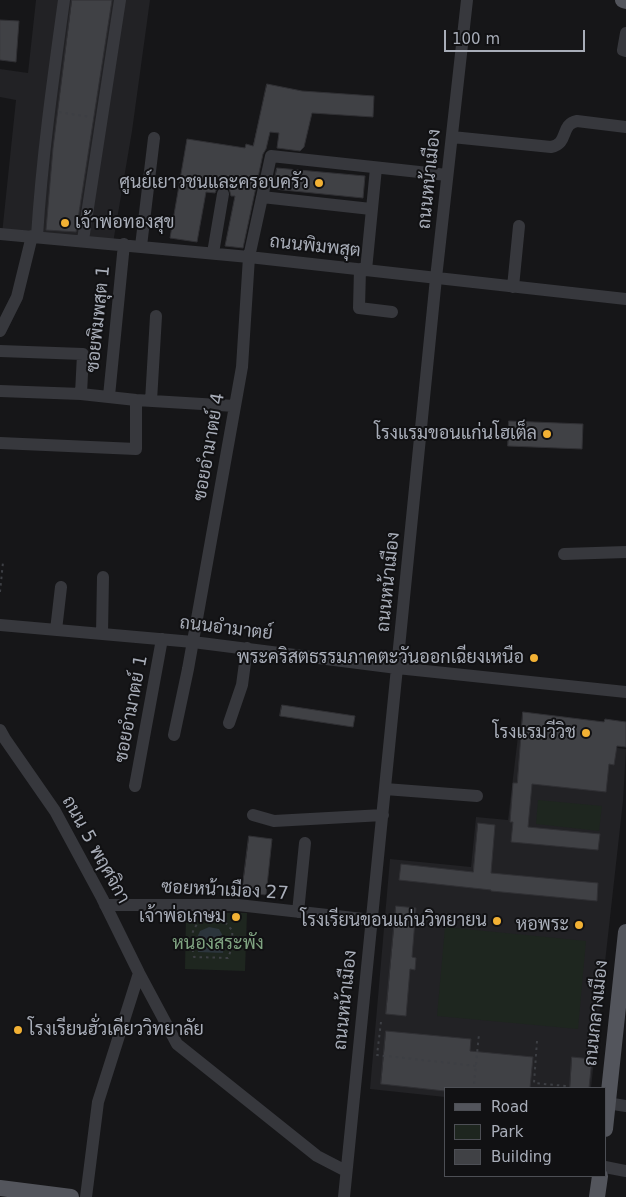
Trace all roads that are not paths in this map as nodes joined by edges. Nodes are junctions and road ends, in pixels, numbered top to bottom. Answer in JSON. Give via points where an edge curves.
{"nodes":[{"id":1,"x":64,"y":0,"type":"edge"},
{"id":2,"x":120,"y":0,"type":"edge"},
{"id":3,"x":467,"y":0,"type":"edge"},
{"id":4,"x":626,"y":33,"type":"edge"},
{"id":5,"x":626,"y":51,"type":"edge"},
{"id":6,"x":626,"y":127,"type":"edge"},
{"id":7,"x":452,"y":137,"type":"junction"},
{"id":8,"x":154,"y":138,"type":"dead end"},
{"id":9,"x":376,"y":168,"type":"junction"},
{"id":10,"x":447,"y":175,"type":"junction"},
{"id":11,"x":223,"y":194,"type":"dead end"},
{"id":12,"x":262,"y":197,"type":"junction"},
{"id":13,"x":371,"y":209,"type":"junction"},
{"id":14,"x":519,"y":226,"type":"dead end"},
{"id":15,"x":0,"y":234,"type":"edge"},
{"id":16,"x":35,"y":236,"type":"junction"},
{"id":17,"x":83,"y":240,"type":"junction"},
{"id":18,"x":124,"y":244,"type":"junction"},
{"id":19,"x":140,"y":246,"type":"junction"},
{"id":20,"x":213,"y":253,"type":"junction"},
{"id":21,"x":249,"y":257,"type":"junction"},
{"id":22,"x":363,"y":270,"type":"junction"},
{"id":23,"x":436,"y":278,"type":"junction"},
{"id":24,"x":513,"y":287,"type":"junction"},
{"id":25,"x":626,"y":299,"type":"edge"},
{"id":26,"x":392,"y":312,"type":"dead end"},
{"id":27,"x":156,"y":316,"type":"dead end"},
{"id":28,"x":0,"y":331,"type":"edge"},
{"id":29,"x":0,"y":351,"type":"edge"},
{"id":30,"x":0,"y":392,"type":"edge"},
{"id":31,"x":81,"y":394,"type":"junction"},
{"id":32,"x":109,"y":396,"type":"junction"},
{"id":33,"x":136,"y":400,"type":"junction"},
{"id":34,"x":150,"y":401,"type":"junction"},
{"id":35,"x":235,"y":406,"type":"junction"},
{"id":36,"x":0,"y":443,"type":"edge"},
{"id":37,"x":626,"y":552,"type":"edge"},
{"id":38,"x":564,"y":554,"type":"dead end"},
{"id":39,"x":103,"y":576,"type":"dead end"},
{"id":40,"x":61,"y":587,"type":"dead end"},
{"id":41,"x":0,"y":625,"type":"edge"},
{"id":42,"x":56,"y":630,"type":"junction"},
{"id":43,"x":102,"y":634,"type":"junction"},
{"id":44,"x":162,"y":639,"type":"junction"},
{"id":45,"x":192,"y":642,"type":"junction"},
{"id":46,"x":247,"y":648,"type":"junction"},
{"id":47,"x":397,"y":668,"type":"junction"},
{"id":48,"x":626,"y":692,"type":"edge"},
{"id":49,"x":229,"y":723,"type":"dead end"},
{"id":50,"x":174,"y":735,"type":"dead end"},
{"id":51,"x":2,"y":738,"type":"edge"},
{"id":52,"x":135,"y":786,"type":"dead end"},
{"id":53,"x":385,"y":789,"type":"junction"},
{"id":54,"x":477,"y":796,"type":"dead end"},
{"id":55,"x":253,"y":815,"type":"dead end"},
{"id":56,"x":383,"y":815,"type":"junction"},
{"id":57,"x":305,"y":843,"type":"dead end"},
{"id":58,"x":106,"y":904,"type":"junction"},
{"id":59,"x":298,"y":912,"type":"junction"},
{"id":60,"x":372,"y":920,"type":"junction"},
{"id":61,"x":626,"y":939,"type":"edge"},
{"id":62,"x":139,"y":973,"type":"junction"},
{"id":63,"x":607,"y":1103,"type":"junction"},
{"id":64,"x":626,"y":1106,"type":"edge"},
{"id":65,"x":606,"y":1116,"type":"edge"},
{"id":66,"x":606,"y":1167,"type":"edge"},
{"id":67,"x":346,"y":1171,"type":"junction"},
{"id":68,"x":626,"y":1171,"type":"edge"},
{"id":69,"x":600,"y":1177,"type":"edge"},
{"id":70,"x":0,"y":1188,"type":"edge"},
{"id":71,"x":71,"y":1197,"type":"edge"},
{"id":72,"x":86,"y":1197,"type":"edge"},
{"id":73,"x":344,"y":1197,"type":"edge"},
{"id":74,"x":597,"y":1197,"type":"edge"}],
"edges":[{"from":1,"to":16,"type":"street"},
{"from":2,"to":17,"type":"street"},
{"from":3,"to":7,"type":"street","name":"ถนนหน้าเมือง"},
{"from":4,"to":5,"type":"street","via":[[623,50]]},
{"from":6,"to":7,"type":"street","via":[[572,122],[561,143],[551,147]]},
{"from":7,"to":10,"type":"street","name":"ถนนหน้าเมือง"},
{"from":8,"to":19,"type":"street"},
{"from":9,"to":10,"type":"street"},
{"from":9,"to":12,"type":"street","name":"ซอยอำมาตย์ 4","via":[[271,156]]},
{"from":9,"to":13,"type":"street"},
{"from":10,"to":23,"type":"street","name":"ถนนหน้าเมือง"},
{"from":11,"to":20,"type":"street"},
{"from":12,"to":13,"type":"street"},
{"from":12,"to":21,"type":"street","name":"ซอยอำมาตย์ 4"},
{"from":13,"to":22,"type":"street"},
{"from":14,"to":24,"type":"street"},
{"from":15,"to":16,"type":"street","name":"ถนนพิมพสุต"},
{"from":16,"to":17,"type":"street","name":"ถนนพิมพสุต"},
{"from":16,"to":28,"type":"street","via":[[17,297]]},
{"from":17,"to":18,"type":"street","name":"ถนนพิมพสุต"},
{"from":18,"to":19,"type":"street","name":"ถนนพิมพสุต"},
{"from":18,"to":32,"type":"street","name":"ซอยพิมพสุต 1"},
{"from":19,"to":20,"type":"street","name":"ถนนพิมพสุต"},
{"from":20,"to":21,"type":"street","name":"ถนนพิมพสุต"},
{"from":21,"to":22,"type":"street","name":"ถนนพิมพสุต"},
{"from":21,"to":35,"type":"street","name":"ซอยอำมาตย์ 4","via":[[242,366]]},
{"from":22,"to":23,"type":"street","name":"ถนนพิมพสุต"},
{"from":22,"to":26,"type":"street","via":[[359,308]]},
{"from":23,"to":24,"type":"street","name":"ถนนพิมพสุต"},
{"from":23,"to":47,"type":"street","name":"ถนนหน้าเมือง"},
{"from":24,"to":25,"type":"street","name":"ถนนพิมพสุต"},
{"from":27,"to":34,"type":"street"},
{"from":29,"to":31,"type":"street","via":[[83,354]]},
{"from":30,"to":31,"type":"street"},
{"from":31,"to":32,"type":"street"},
{"from":32,"to":33,"type":"street"},
{"from":33,"to":34,"type":"street"},
{"from":33,"to":36,"type":"street","via":[[136,450]]},
{"from":34,"to":35,"type":"street"},
{"from":35,"to":45,"type":"street","name":"ซอยอำมาตย์ 4"},
{"from":37,"to":38,"type":"street"},
{"from":39,"to":43,"type":"street"},
{"from":40,"to":42,"type":"street"},
{"from":41,"to":42,"type":"street","name":"ถนนอำมาตย์"},
{"from":42,"to":43,"type":"street","name":"ถนนอำมาตย์"},
{"from":43,"to":44,"type":"street","name":"ถนนอำมาตย์"},
{"from":44,"to":45,"type":"street","name":"ถนนอำมาตย์"},
{"from":44,"to":52,"type":"street","name":"ซอยอำมาตย์ 1"},
{"from":45,"to":46,"type":"street","name":"ถนนอำมาตย์"},
{"from":45,"to":50,"type":"street","name":"ซอยอำมาตย์ 4"},
{"from":46,"to":47,"type":"street","name":"ถนนอำมาตย์"},
{"from":46,"to":49,"type":"street","via":[[242,685]]},
{"from":47,"to":48,"type":"street","name":"ถนนอำมาตย์"},
{"from":47,"to":53,"type":"street","name":"ถนนหน้าเมือง"},
{"from":51,"to":58,"type":"street","name":"ถนน 5 พฤศจิกา","via":[[55,811]]},
{"from":53,"to":54,"type":"street"},
{"from":53,"to":56,"type":"street","name":"ถนนหน้าเมือง"},
{"from":55,"to":56,"type":"street","via":[[274,820]]},
{"from":56,"to":60,"type":"street","name":"ถนนหน้าเมือง"},
{"from":57,"to":59,"type":"street"},
{"from":58,"to":59,"type":"street","name":"ซอยหน้าเมือง 27","via":[[238,905]]},
{"from":58,"to":62,"type":"street","name":"ถนน 5 พฤศจิกา"},
{"from":59,"to":60,"type":"street","name":"ซอยหน้าเมือง 27"},
{"from":60,"to":67,"type":"street","name":"ถนนหน้าเมือง"},
{"from":61,"to":63,"type":"main road","name":"ถนนกลางเมือง"},
{"from":62,"to":67,"type":"street","name":"ถนน 5 พฤศจิกา","via":[[177,1044],[317,1156]]},
{"from":62,"to":72,"type":"street","via":[[98,1102]]},
{"from":63,"to":64,"type":"street"},
{"from":63,"to":65,"type":"main road","name":"ถนนกลางเมือง"},
{"from":66,"to":68,"type":"street"},
{"from":67,"to":73,"type":"street","name":"ถนนหน้าเมือง"},
{"from":69,"to":74,"type":"main road"},
{"from":70,"to":71,"type":"main road"}]}
